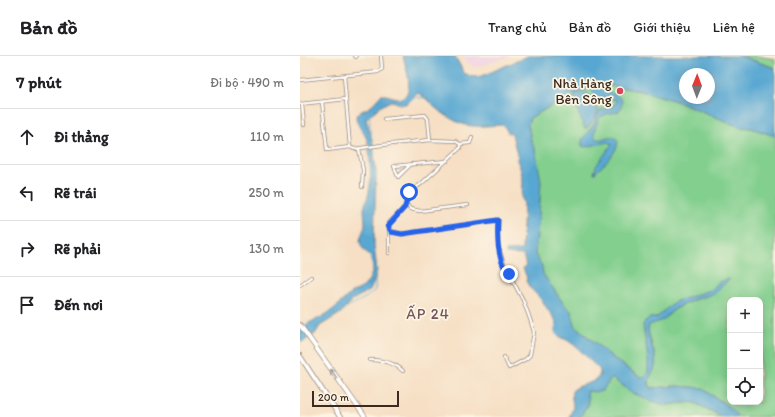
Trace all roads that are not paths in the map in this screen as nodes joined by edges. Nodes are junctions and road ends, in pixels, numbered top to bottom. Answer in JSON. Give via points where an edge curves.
{"nodes":[{"id":1,"x":381,"y":56,"type":"edge"},
{"id":2,"x":344,"y":76,"type":"junction"},
{"id":3,"x":300,"y":80,"type":"edge"},
{"id":4,"x":346,"y":99,"type":"junction"},
{"id":5,"x":322,"y":102,"type":"junction"},
{"id":6,"x":301,"y":104,"type":"edge"},
{"id":7,"x":384,"y":119,"type":"dead end"},
{"id":8,"x":304,"y":125,"type":"dead end"},
{"id":9,"x":472,"y":137,"type":"dead end"},
{"id":10,"x":430,"y":140,"type":"junction"},
{"id":11,"x":460,"y":144,"type":"junction"},
{"id":12,"x":350,"y":147,"type":"junction"},
{"id":13,"x":359,"y":149,"type":"junction"},
{"id":14,"x":447,"y":161,"type":"junction"},
{"id":15,"x":411,"y":164,"type":"junction"},
{"id":16,"x":362,"y":187,"type":"dead end"},
{"id":17,"x":406,"y":204,"type":"junction"},
{"id":18,"x":468,"y":205,"type":"dead end"},
{"id":19,"x":389,"y":229,"type":"junction"},
{"id":20,"x":389,"y":253,"type":"dead end"},
{"id":21,"x":311,"y":277,"type":"dead end"},
{"id":22,"x":300,"y":286,"type":"edge"},
{"id":23,"x":300,"y":325,"type":"edge"},
{"id":24,"x":300,"y":356,"type":"edge"},
{"id":25,"x":504,"y":357,"type":"dead end"},
{"id":26,"x":370,"y":360,"type":"dead end"},
{"id":27,"x":403,"y":371,"type":"dead end"},
{"id":28,"x":340,"y":417,"type":"edge"},
{"id":29,"x":365,"y":417,"type":"edge"}],
"edges":[{"from":1,"to":2,"type":"street","via":[[382,69],[378,72]]},
{"from":2,"to":3,"type":"street"},
{"from":2,"to":4,"type":"street"},
{"from":4,"to":5,"type":"street"},
{"from":4,"to":12,"type":"street"},
{"from":5,"to":6,"type":"street"},
{"from":5,"to":12,"type":"street","via":[[327,150]]},
{"from":6,"to":8,"type":"street"},
{"from":7,"to":10,"type":"street","via":[[425,115],[428,119]]},
{"from":9,"to":11,"type":"street","via":[[470,143]]},
{"from":10,"to":11,"type":"street","via":[[455,141]]},
{"from":10,"to":13,"type":"street"},
{"from":11,"to":14,"type":"street","via":[[460,148]]},
{"from":12,"to":13,"type":"street"},
{"from":13,"to":16,"type":"street","via":[[363,170]]},
{"from":14,"to":15,"type":"street"},
{"from":14,"to":17,"type":"street","via":[[409,192]]},
{"from":15,"to":15,"type":"street","via":[[403,173],[398,177],[394,166]]},
{"from":17,"to":18,"type":"street","via":[[410,209],[420,211]]},
{"from":17,"to":19,"type":"street","via":[[389,223]]},
{"from":19,"to":20,"type":"street"},
{"from":19,"to":25,"type":"street","via":[[391,232],[402,234],[498,220],[498,245],[506,271],[523,300],[534,332],[530,355],[526,359],[509,368]]},
{"from":21,"to":22,"type":"street"},
{"from":29,"to":23,"type":"main road","one_way":true},
{"from":24,"to":28,"type":"main road"},
{"from":26,"to":27,"type":"street","via":[[391,363]]}]}
